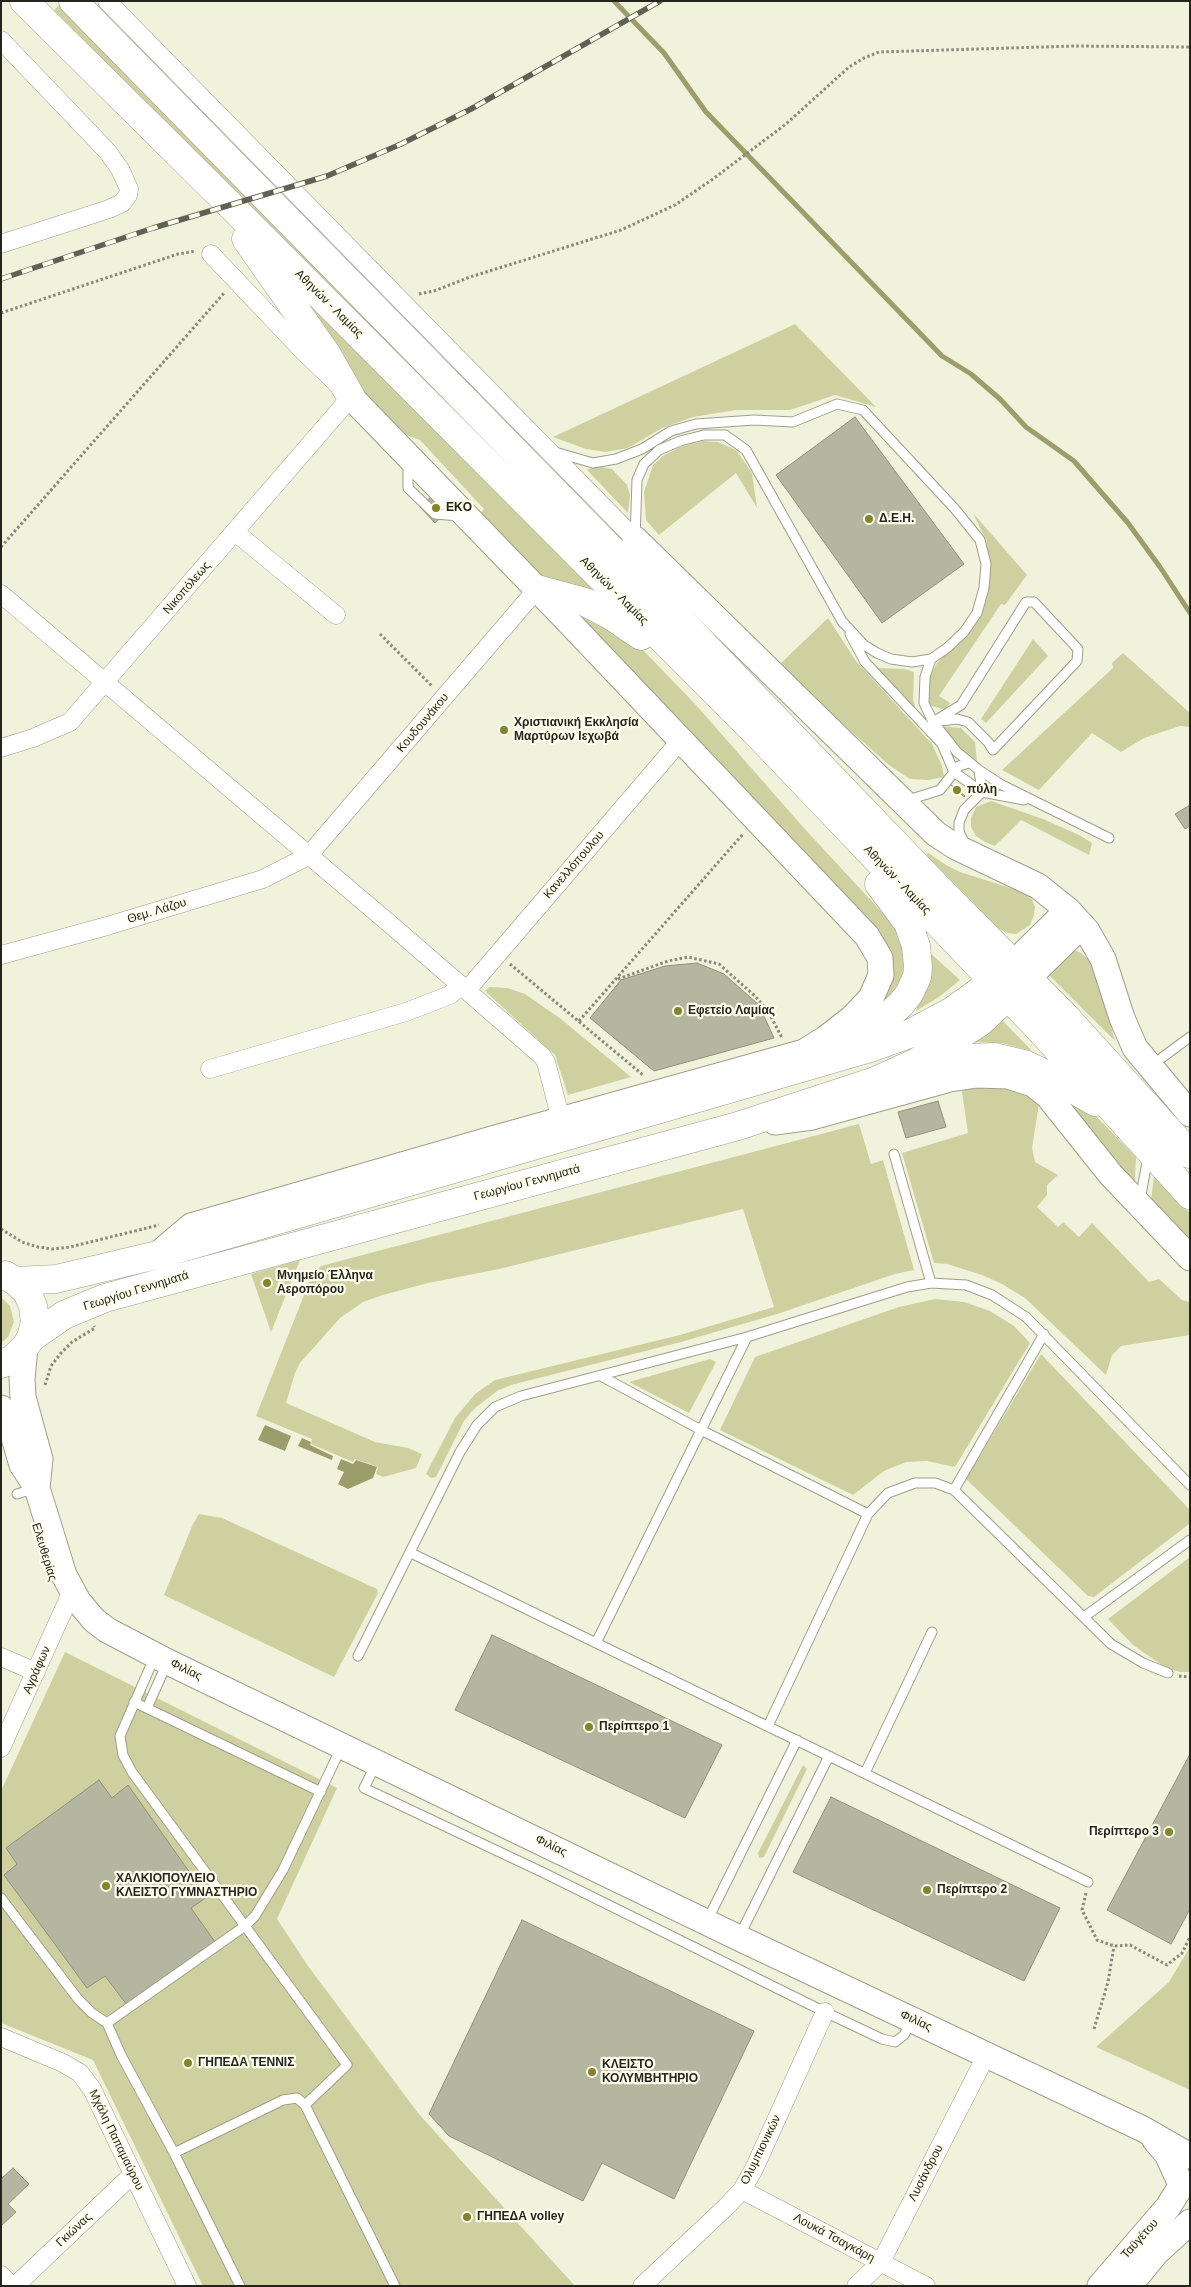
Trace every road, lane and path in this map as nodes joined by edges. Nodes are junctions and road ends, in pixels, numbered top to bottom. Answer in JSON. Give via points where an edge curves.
{"nodes":[{"id":1,"x":24,"y":1,"type":"edge"},
{"id":2,"x":73,"y":1,"type":"edge"},
{"id":3,"x":107,"y":1,"type":"edge"},
{"id":4,"x":1,"y":40,"type":"edge"},
{"id":5,"x":1190,"y":47,"type":"edge"},
{"id":6,"x":231,"y":206,"type":"junction"},
{"id":7,"x":1,"y":244,"type":"edge"},
{"id":8,"x":212,"y":254,"type":"joint"},
{"id":9,"x":236,"y":279,"type":"junction"},
{"id":10,"x":398,"y":298,"type":"junction"},
{"id":11,"x":1,"y":313,"type":"edge"},
{"id":12,"x":351,"y":397,"type":"junction"},
{"id":13,"x":548,"y":450,"type":"junction"},
{"id":14,"x":235,"y":532,"type":"junction"},
{"id":15,"x":635,"y":539,"type":"junction"},
{"id":16,"x":1,"y":547,"type":"edge"},
{"id":17,"x":536,"y":589,"type":"junction"},
{"id":18,"x":1,"y":594,"type":"edge"},
{"id":19,"x":336,"y":615,"type":"dead end"},
{"id":20,"x":841,"y":620,"type":"junction"},
{"id":21,"x":380,"y":634,"type":"dead end"},
{"id":22,"x":931,"y":659,"type":"junction"},
{"id":23,"x":105,"y":683,"type":"junction"},
{"id":24,"x":444,"y":697,"type":"junction"},
{"id":25,"x":724,"y":702,"type":"junction"},
{"id":26,"x":933,"y":722,"type":"junction"},
{"id":27,"x":762,"y":739,"type":"junction"},
{"id":28,"x":681,"y":740,"type":"junction"},
{"id":29,"x":1,"y":748,"type":"edge"},
{"id":30,"x":969,"y":763,"type":"junction"},
{"id":31,"x":979,"y":770,"type":"junction"},
{"id":32,"x":954,"y":772,"type":"junction"},
{"id":33,"x":982,"y":792,"type":"junction"},
{"id":34,"x":903,"y":801,"type":"junction"},
{"id":35,"x":1034,"y":801,"type":"junction"},
{"id":36,"x":756,"y":819,"type":"junction"},
{"id":37,"x":1109,"y":838,"type":"dead end"},
{"id":38,"x":308,"y":856,"type":"junction"},
{"id":39,"x":974,"y":856,"type":"junction"},
{"id":40,"x":1075,"y":918,"type":"junction"},
{"id":41,"x":498,"y":954,"type":"junction"},
{"id":42,"x":1,"y":955,"type":"edge"},
{"id":43,"x":1021,"y":971,"type":"junction"},
{"id":44,"x":617,"y":979,"type":"junction"},
{"id":45,"x":464,"y":987,"type":"junction"},
{"id":46,"x":1001,"y":989,"type":"junction"},
{"id":47,"x":579,"y":1021,"type":"junction"},
{"id":48,"x":1190,"y":1037,"type":"edge"},
{"id":49,"x":798,"y":1062,"type":"junction"},
{"id":50,"x":1150,"y":1067,"type":"junction"},
{"id":51,"x":210,"y":1069,"type":"dead end"},
{"id":52,"x":875,"y":1082,"type":"junction"},
{"id":53,"x":663,"y":1091,"type":"junction"},
{"id":54,"x":1190,"y":1114,"type":"edge"},
{"id":55,"x":561,"y":1120,"type":"junction"},
{"id":56,"x":1124,"y":1122,"type":"junction"},
{"id":57,"x":738,"y":1126,"type":"junction"},
{"id":58,"x":1149,"y":1149,"type":"junction"},
{"id":59,"x":894,"y":1154,"type":"dead end"},
{"id":60,"x":1190,"y":1154,"type":"edge"},
{"id":61,"x":1190,"y":1195,"type":"edge"},
{"id":62,"x":1139,"y":1205,"type":"junction"},
{"id":63,"x":166,"y":1223,"type":"dead end"},
{"id":64,"x":1,"y":1229,"type":"edge"},
{"id":65,"x":1187,"y":1254,"type":"edge"},
{"id":66,"x":157,"y":1255,"type":"junction"},
{"id":67,"x":6,"y":1275,"type":"edge"},
{"id":68,"x":931,"y":1283,"type":"junction"},
{"id":69,"x":1044,"y":1334,"type":"junction"},
{"id":70,"x":747,"y":1337,"type":"junction"},
{"id":71,"x":28,"y":1343,"type":"junction"},
{"id":72,"x":1,"y":1364,"type":"edge"},
{"id":73,"x":602,"y":1376,"type":"junction"},
{"id":74,"x":1,"y":1408,"type":"edge"},
{"id":75,"x":702,"y":1430,"type":"junction"},
{"id":76,"x":1190,"y":1485,"type":"edge"},
{"id":77,"x":954,"y":1490,"type":"junction"},
{"id":78,"x":27,"y":1491,"type":"junction"},
{"id":79,"x":868,"y":1514,"type":"junction"},
{"id":80,"x":1190,"y":1540,"type":"edge"},
{"id":81,"x":411,"y":1553,"type":"junction"},
{"id":82,"x":72,"y":1592,"type":"junction"},
{"id":83,"x":1084,"y":1617,"type":"junction"},
{"id":84,"x":932,"y":1632,"type":"dead end"},
{"id":85,"x":596,"y":1643,"type":"junction"},
{"id":86,"x":358,"y":1656,"type":"dead end"},
{"id":87,"x":162,"y":1658,"type":"junction"},
{"id":88,"x":2,"y":1659,"type":"edge"},
{"id":89,"x":36,"y":1672,"type":"junction"},
{"id":90,"x":1168,"y":1674,"type":"dead end"},
{"id":91,"x":134,"y":1702,"type":"junction"},
{"id":92,"x":147,"y":1708,"type":"junction"},
{"id":93,"x":768,"y":1726,"type":"junction"},
{"id":94,"x":796,"y":1740,"type":"junction"},
{"id":95,"x":343,"y":1745,"type":"junction"},
{"id":96,"x":1,"y":1748,"type":"edge"},
{"id":97,"x":829,"y":1756,"type":"junction"},
{"id":98,"x":377,"y":1761,"type":"junction"},
{"id":99,"x":865,"y":1774,"type":"junction"},
{"id":100,"x":320,"y":1792,"type":"junction"},
{"id":101,"x":1088,"y":1882,"type":"joint"},
{"id":102,"x":1,"y":1898,"type":"edge"},
{"id":103,"x":707,"y":1922,"type":"junction"},
{"id":104,"x":245,"y":1926,"type":"junction"},
{"id":105,"x":1190,"y":1937,"type":"edge"},
{"id":106,"x":739,"y":1938,"type":"junction"},
{"id":107,"x":1114,"y":1946,"type":"junction"},
{"id":108,"x":825,"y":2012,"type":"junction"},
{"id":109,"x":912,"y":2019,"type":"junction"},
{"id":110,"x":108,"y":2023,"type":"junction"},
{"id":111,"x":1094,"y":2030,"type":"dead end"},
{"id":112,"x":1,"y":2037,"type":"edge"},
{"id":113,"x":987,"y":2054,"type":"junction"},
{"id":114,"x":305,"y":2105,"type":"junction"},
{"id":115,"x":1143,"y":2129,"type":"junction"},
{"id":116,"x":174,"y":2153,"type":"junction"},
{"id":117,"x":1190,"y":2156,"type":"edge"},
{"id":118,"x":133,"y":2174,"type":"junction"},
{"id":119,"x":1184,"y":2186,"type":"edge"},
{"id":120,"x":742,"y":2190,"type":"junction"},
{"id":121,"x":1190,"y":2222,"type":"edge"},
{"id":122,"x":881,"y":2262,"type":"junction"},
{"id":123,"x":1,"y":2275,"type":"edge"},
{"id":124,"x":13,"y":2286,"type":"edge"},
{"id":125,"x":187,"y":2286,"type":"edge"},
{"id":126,"x":240,"y":2286,"type":"edge"},
{"id":127,"x":395,"y":2286,"type":"edge"},
{"id":128,"x":642,"y":2286,"type":"edge"},
{"id":129,"x":856,"y":2286,"type":"edge"},
{"id":130,"x":926,"y":2286,"type":"edge"},
{"id":131,"x":1100,"y":2286,"type":"edge"},
{"id":132,"x":1129,"y":2286,"type":"edge"}],
"edges":[{"from":1,"to":6,"type":"main road","name":"Αθηνών - Λαμίας"},
{"from":2,"to":43,"type":"main road","name":"Αθηνών - Λαμίας"},
{"from":3,"to":10,"type":"street"},
{"from":4,"to":7,"type":"street","via":[[107,151],[123,174],[129,193],[122,202],[109,209]]},
{"from":5,"to":10,"type":"path","via":[[1075,46],[879,52],[849,67],[786,124],[676,204],[621,230],[434,291]]},
{"from":6,"to":12,"type":"main road","via":[[251,247],[326,353]]},
{"from":6,"to":25,"type":"main road","name":"Αθηνών - Λαμίας"},
{"from":8,"to":9,"type":"street"},
{"from":8,"to":11,"type":"path","via":[[198,251],[178,254]]},
{"from":9,"to":12,"type":"street"},
{"from":9,"to":16,"type":"path"},
{"from":10,"to":13,"type":"street"},
{"from":12,"to":14,"type":"street","name":"Νικοπόλεως"},
{"from":12,"to":17,"type":"street"},
{"from":13,"to":15,"type":"street"},
{"from":13,"to":22,"type":"lane","via":[[593,463],[616,459],[642,449],[671,431],[696,424],[754,420],[793,422],[837,404],[863,410],[980,540],[986,564],[977,613],[964,632]]},
{"from":14,"to":19,"type":"street"},
{"from":14,"to":23,"type":"street","name":"Νικοπόλεως"},
{"from":15,"to":20,"type":"lane","via":[[637,480],[644,464],[659,450],[680,441],[704,434],[726,435],[746,450]]},
{"from":15,"to":34,"type":"street"},
{"from":17,"to":24,"type":"street","name":"Κουδουνάκου"},
{"from":17,"to":25,"type":"main road","via":[[586,602],[610,615]]},
{"from":17,"to":28,"type":"street"},
{"from":18,"to":23,"type":"street"},
{"from":20,"to":22,"type":"lane","via":[[877,653],[912,662]]},
{"from":20,"to":32,"type":"lane","via":[[865,662],[942,744]]},
{"from":21,"to":24,"type":"path"},
{"from":22,"to":26,"type":"lane","via":[[925,677],[924,703]]},
{"from":23,"to":29,"type":"street","name":"Νικοπόλεως","via":[[70,722]]},
{"from":23,"to":38,"type":"street"},
{"from":24,"to":38,"type":"street","name":"Κουδουνάκου"},
{"from":25,"to":27,"type":"main road","name":"Αθηνών - Λαμίας"},
{"from":26,"to":26,"type":"lane","via":[[958,719],[968,722],[993,750],[1077,661],[1078,649],[1034,602],[1026,602],[961,704]]},
{"from":26,"to":30,"type":"lane"},
{"from":27,"to":46,"type":"main road","name":"Αθηνών - Λαμίας"},
{"from":27,"to":49,"type":"main road","via":[[784,780],[900,909],[917,952],[917,977],[901,1004],[859,1038]]},
{"from":28,"to":36,"type":"street"},
{"from":28,"to":41,"type":"street","name":"Κανελλόπουλου"},
{"from":30,"to":31,"type":"lane"},
{"from":30,"to":32,"type":"lane","via":[[959,766]]},
{"from":31,"to":33,"type":"lane"},
{"from":31,"to":35,"type":"lane"},
{"from":32,"to":33,"type":"lane"},
{"from":32,"to":34,"type":"lane","via":[[940,790]]},
{"from":33,"to":35,"type":"lane"},
{"from":33,"to":39,"type":"lane","via":[[964,810],[959,823],[959,832]]},
{"from":34,"to":39,"type":"street","via":[[936,834]]},
{"from":35,"to":37,"type":"lane"},
{"from":36,"to":44,"type":"path"},
{"from":36,"to":49,"type":"street","via":[[867,936],[880,958],[879,981],[863,1008],[804,1052]]},
{"from":38,"to":42,"type":"street","name":"Θεμ. Λάζου","via":[[263,879]]},
{"from":38,"to":45,"type":"street"},
{"from":39,"to":40,"type":"street","via":[[1038,886]]},
{"from":40,"to":43,"type":"street"},
{"from":40,"to":50,"type":"street","via":[[1103,959],[1128,1033]]},
{"from":41,"to":45,"type":"street","name":"Κανελλόπουλου"},
{"from":41,"to":47,"type":"path"},
{"from":43,"to":46,"type":"main road"},
{"from":43,"to":60,"type":"main road","name":"Αθηνών - Λαμίας"},
{"from":44,"to":47,"type":"path"},
{"from":44,"to":49,"type":"path","via":[[668,961],[688,958],[719,964],[768,1011]]},
{"from":45,"to":51,"type":"street","name":"Κανελλόπουλου","via":[[406,1012]]},
{"from":45,"to":55,"type":"street","via":[[544,1059]]},
{"from":46,"to":49,"type":"main road","via":[[910,1034]]},
{"from":46,"to":52,"type":"main road","name":"Γεωργίου Γεννηματά","via":[[979,1023],[915,1063]]},
{"from":46,"to":56,"type":"main road","name":"Αθηνών - Λαμίας"},
{"from":47,"to":53,"type":"path"},
{"from":48,"to":50,"type":"lane"},
{"from":49,"to":53,"type":"street"},
{"from":49,"to":66,"type":"main road"},
{"from":50,"to":54,"type":"street"},
{"from":52,"to":56,"type":"main road","via":[[968,1058],[995,1057],[1024,1064],[1050,1076]]},
{"from":52,"to":57,"type":"main road","name":"Γεωργίου Γεννηματά"},
{"from":53,"to":55,"type":"street"},
{"from":55,"to":66,"type":"street","via":[[191,1226]]},
{"from":56,"to":58,"type":"main road","name":"Αθηνών - Λαμίας"},
{"from":57,"to":62,"type":"street","via":[[812,1117],[950,1079],[977,1074],[1008,1076],[1033,1084],[1048,1096]]},
{"from":57,"to":71,"type":"main road","name":"Γεωργίου Γεννηματά","via":[[105,1298],[64,1315]]},
{"from":58,"to":61,"type":"main road","name":"Αθηνών - Λαμίας"},
{"from":58,"to":62,"type":"lane"},
{"from":59,"to":68,"type":"lane"},
{"from":62,"to":65,"type":"street"},
{"from":63,"to":64,"type":"path","via":[[52,1249],[22,1242]]},
{"from":66,"to":67,"type":"main road","via":[[56,1279]]},
{"from":67,"to":71,"type":"main road","via":[[26,1292],[33,1306],[35,1322]]},
{"from":68,"to":69,"type":"lane","via":[[966,1285],[992,1295],[1026,1317]]},
{"from":68,"to":70,"type":"lane","via":[[907,1287]]},
{"from":69,"to":76,"type":"lane"},
{"from":69,"to":77,"type":"lane"},
{"from":70,"to":73,"type":"lane"},
{"from":70,"to":75,"type":"lane"},
{"from":71,"to":72,"type":"main road","name":"Γεωργίου Γεννηματά","via":[[13,1359]]},
{"from":71,"to":78,"type":"street","name":"Φιλίας","via":[[22,1379],[23,1397],[40,1459]]},
{"from":73,"to":75,"type":"lane"},
{"from":73,"to":81,"type":"lane","via":[[521,1396],[495,1407],[477,1425],[460,1452]]},
{"from":74,"to":78,"type":"street","name":"Φιλίας","via":[[13,1434]]},
{"from":75,"to":79,"type":"lane"},
{"from":75,"to":85,"type":"lane"},
{"from":77,"to":79,"type":"lane","via":[[935,1483],[905,1485],[888,1493]]},
{"from":77,"to":83,"type":"lane"},
{"from":78,"to":82,"type":"street","name":"Φιλίας"},
{"from":79,"to":93,"type":"lane"},
{"from":80,"to":83,"type":"lane"},
{"from":81,"to":85,"type":"lane"},
{"from":81,"to":86,"type":"lane"},
{"from":82,"to":87,"type":"street","name":"Φιλίας","via":[[100,1626]]},
{"from":82,"to":89,"type":"street","name":"Αγράφων"},
{"from":83,"to":90,"type":"lane","via":[[1111,1644]]},
{"from":84,"to":99,"type":"lane"},
{"from":85,"to":93,"type":"lane"},
{"from":87,"to":91,"type":"lane"},
{"from":87,"to":92,"type":"lane"},
{"from":87,"to":95,"type":"street","name":"Φιλίας"},
{"from":88,"to":89,"type":"street"},
{"from":89,"to":96,"type":"street","name":"Αγράφων"},
{"from":91,"to":92,"type":"lane"},
{"from":91,"to":104,"type":"lane","via":[[120,1736],[123,1755],[132,1772]]},
{"from":92,"to":100,"type":"lane"},
{"from":93,"to":94,"type":"lane"},
{"from":94,"to":97,"type":"lane"},
{"from":94,"to":103,"type":"lane"},
{"from":95,"to":98,"type":"street","name":"Φιλίας"},
{"from":95,"to":100,"type":"lane"},
{"from":97,"to":99,"type":"lane"},
{"from":97,"to":106,"type":"lane"},
{"from":98,"to":103,"type":"street","name":"Φιλίας"},
{"from":98,"to":108,"type":"lane","via":[[364,1788]]},
{"from":99,"to":101,"type":"lane"},
{"from":100,"to":104,"type":"lane","via":[[276,1884]]},
{"from":101,"to":107,"type":"path","via":[[1082,1910],[1097,1940]]},
{"from":102,"to":110,"type":"lane","via":[[78,2000]]},
{"from":103,"to":106,"type":"street","name":"Φιλίας"},
{"from":104,"to":110,"type":"lane"},
{"from":104,"to":114,"type":"lane","via":[[347,2065]]},
{"from":105,"to":107,"type":"path","via":[[1182,1953],[1167,1965],[1130,1945]]},
{"from":106,"to":109,"type":"street","name":"Φιλίας"},
{"from":107,"to":111,"type":"path","via":[[1108,1982]]},
{"from":108,"to":109,"type":"lane","via":[[895,2042]]},
{"from":108,"to":120,"type":"street","name":"Ολυμπιονικών"},
{"from":109,"to":113,"type":"street","name":"Φιλίας"},
{"from":110,"to":116,"type":"lane","via":[[121,2055]]},
{"from":112,"to":118,"type":"street","name":"Μχάλη Παπαμαύρου","via":[[80,2073],[92,2089]]},
{"from":113,"to":115,"type":"street","name":"Φιλίας"},
{"from":113,"to":122,"type":"street","name":"Λυσάνδρου"},
{"from":114,"to":116,"type":"lane","via":[[297,2098],[283,2100]]},
{"from":114,"to":127,"type":"lane"},
{"from":115,"to":117,"type":"street","name":"Φιλίας"},
{"from":115,"to":119,"type":"street","name":"Φιλίας","via":[[1167,2154]]},
{"from":116,"to":126,"type":"lane"},
{"from":118,"to":124,"type":"street","name":"Γκιώνας"},
{"from":118,"to":125,"type":"street","name":"Μχάλη Παπαμαύρου"},
{"from":119,"to":131,"type":"street","name":"Ταϋγέτου"},
{"from":120,"to":122,"type":"street","name":"Λουκά Τσαγκάρη"},
{"from":120,"to":128,"type":"street","name":"Ολυμπιονικών"},
{"from":121,"to":132,"type":"street","name":"Ταϋγέτου","via":[[1156,2253]]},
{"from":122,"to":129,"type":"street","name":"Λυσάνδρου"},
{"from":122,"to":130,"type":"street","name":"Λουκά Τσαγκάρη"},
{"from":123,"to":124,"type":"street"}]}
